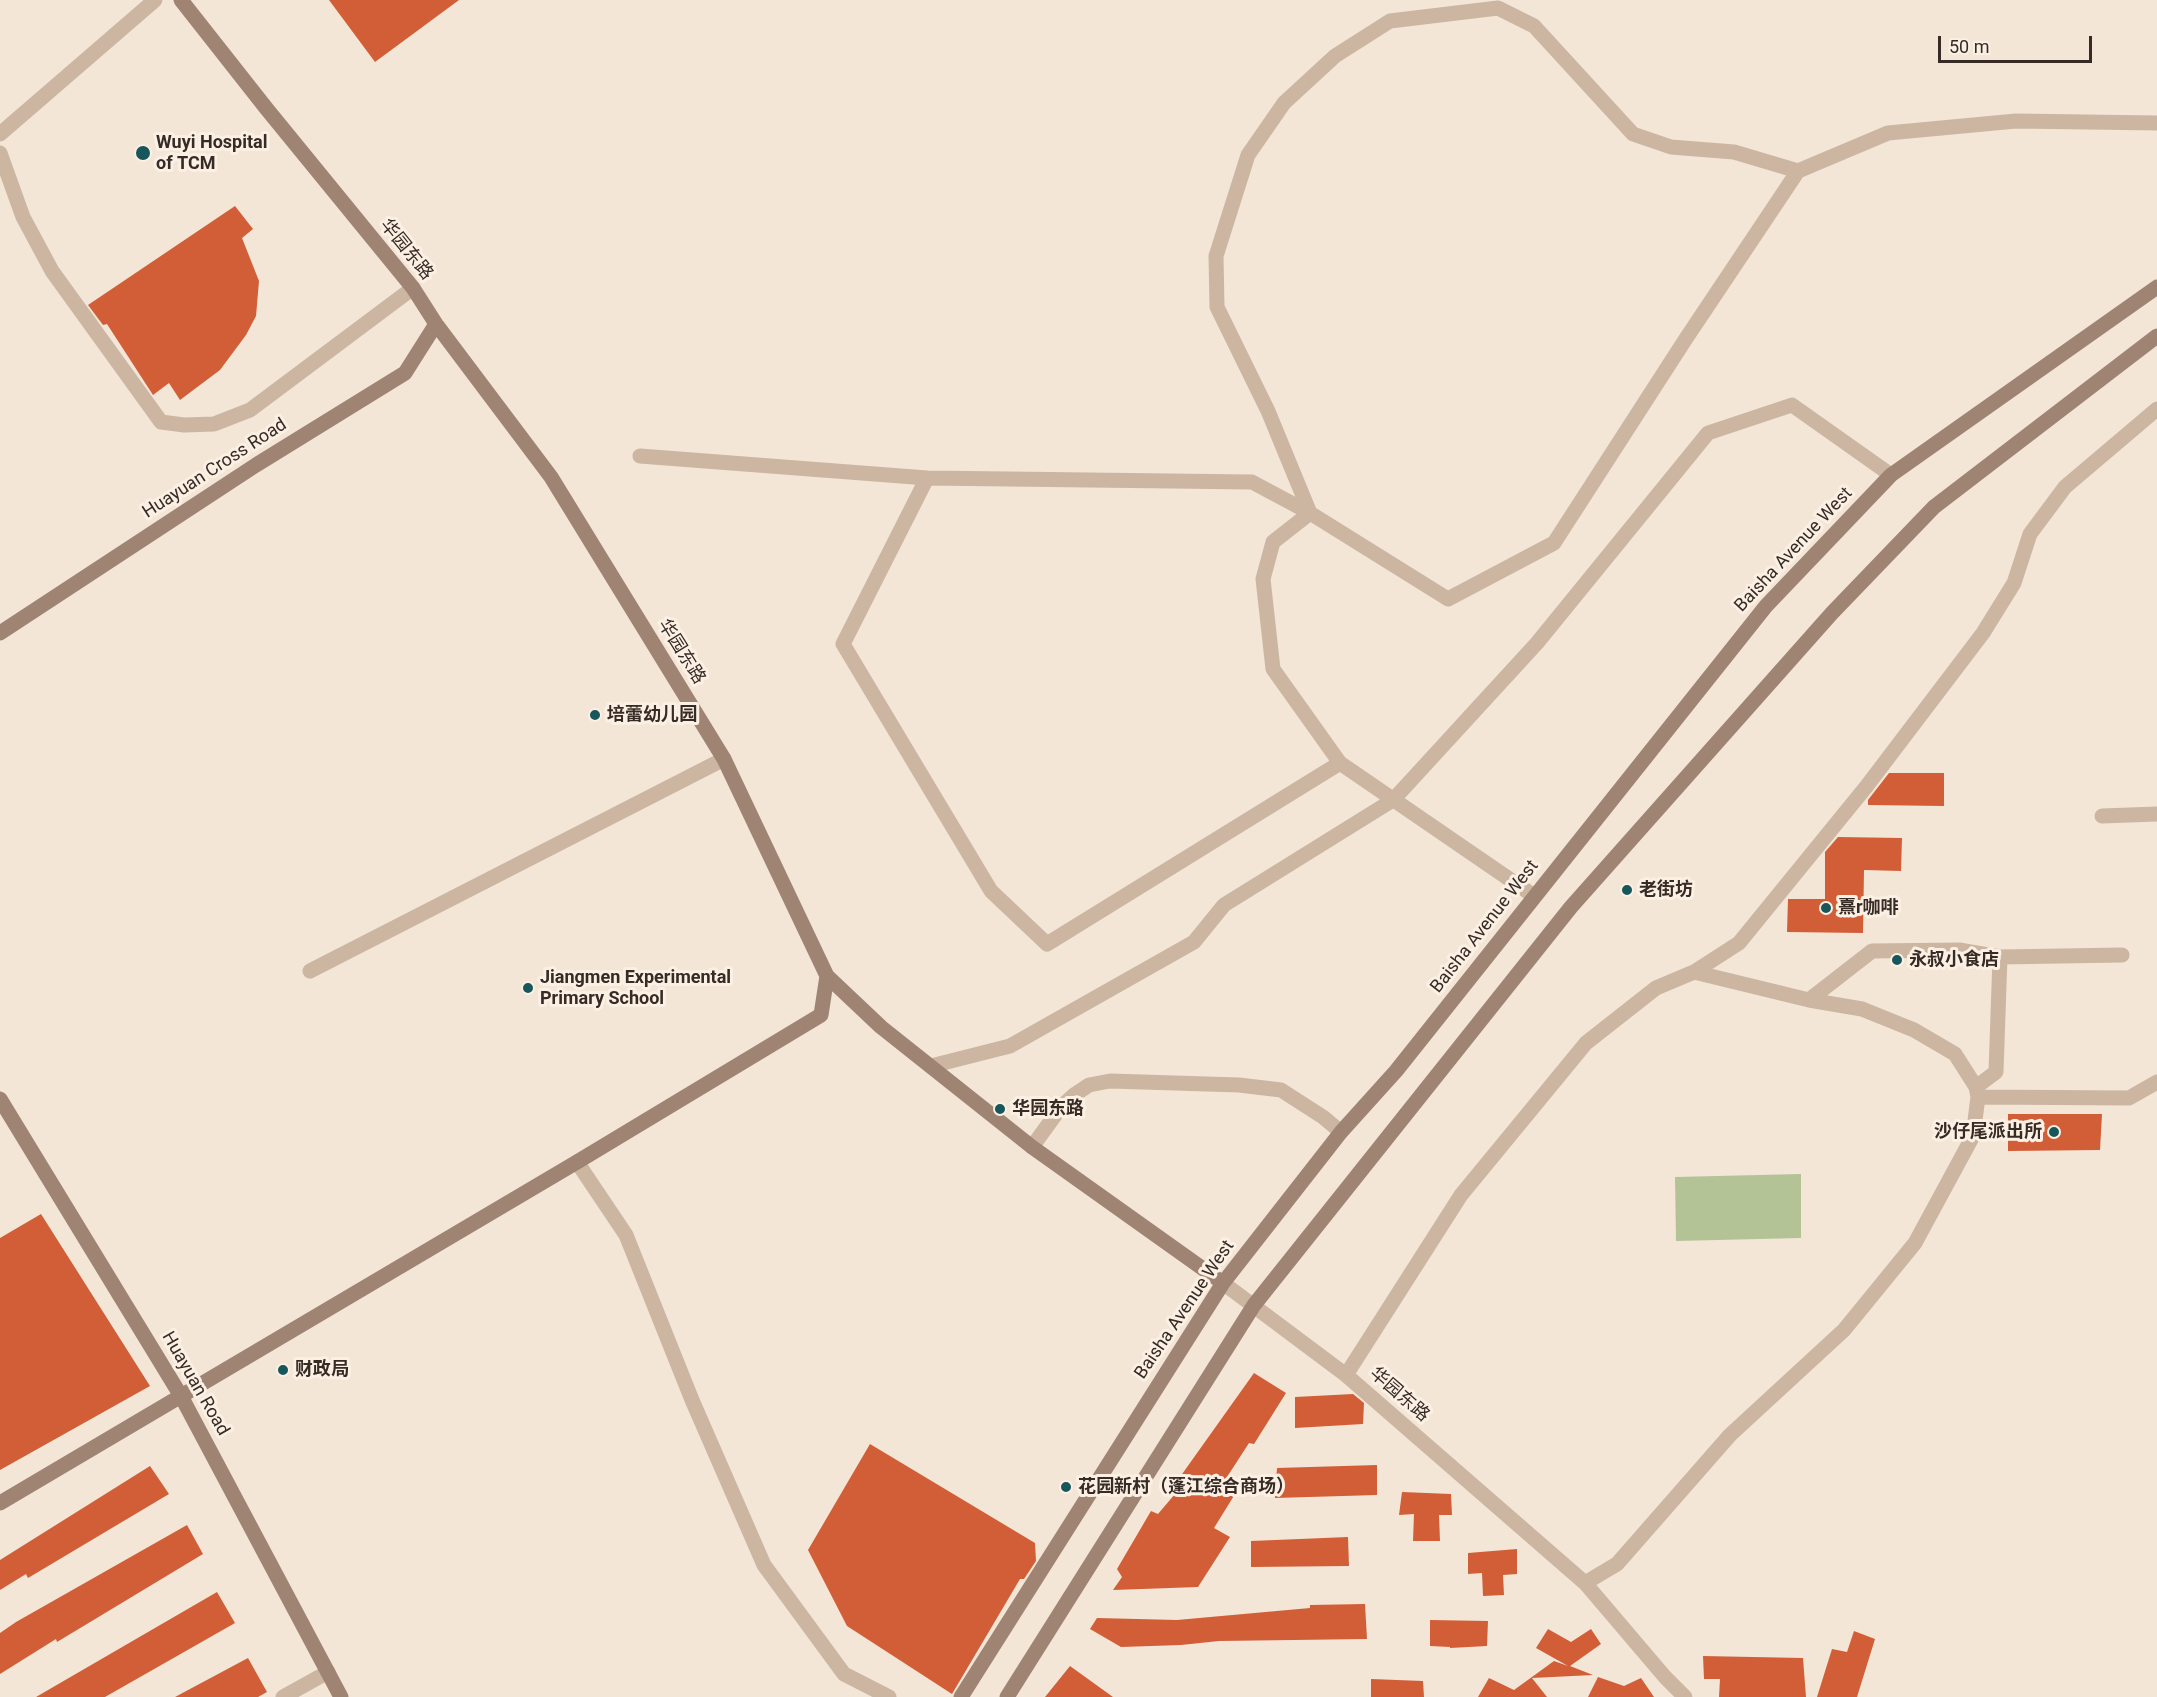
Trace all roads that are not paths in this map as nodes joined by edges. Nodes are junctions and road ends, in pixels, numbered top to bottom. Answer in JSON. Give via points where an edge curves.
{"nodes":[{"id":1,"x":155,"y":0,"type":"edge"},
{"id":2,"x":181,"y":0,"type":"edge"},
{"id":3,"x":2157,"y":123,"type":"edge"},
{"id":4,"x":0,"y":134,"type":"edge"},
{"id":5,"x":0,"y":153,"type":"edge"},
{"id":6,"x":1798,"y":171,"type":"junction"},
{"id":7,"x":2157,"y":287,"type":"edge"},
{"id":8,"x":413,"y":288,"type":"junction"},
{"id":9,"x":436,"y":324,"type":"junction"},
{"id":10,"x":2157,"y":336,"type":"edge"},
{"id":11,"x":2157,"y":409,"type":"edge"},
{"id":12,"x":640,"y":456,"type":"dead end"},
{"id":13,"x":1891,"y":475,"type":"junction"},
{"id":14,"x":927,"y":478,"type":"junction"},
{"id":15,"x":1310,"y":513,"type":"junction"},
{"id":16,"x":0,"y":633,"type":"edge"},
{"id":17,"x":724,"y":759,"type":"junction"},
{"id":18,"x":1340,"y":763,"type":"junction"},
{"id":19,"x":1394,"y":800,"type":"junction"},
{"id":20,"x":2157,"y":814,"type":"edge"},
{"id":21,"x":2102,"y":816,"type":"dead end"},
{"id":22,"x":1534,"y":896,"type":"junction"},
{"id":23,"x":2122,"y":955,"type":"dead end"},
{"id":24,"x":2000,"y":957,"type":"junction"},
{"id":25,"x":310,"y":971,"type":"dead end"},
{"id":26,"x":1694,"y":972,"type":"junction"},
{"id":27,"x":827,"y":976,"type":"junction"},
{"id":28,"x":1809,"y":1000,"type":"junction"},
{"id":29,"x":931,"y":1066,"type":"junction"},
{"id":30,"x":2157,"y":1082,"type":"edge"},
{"id":31,"x":1977,"y":1092,"type":"junction"},
{"id":32,"x":0,"y":1099,"type":"edge"},
{"id":33,"x":1341,"y":1132,"type":"junction"},
{"id":34,"x":1032,"y":1147,"type":"junction"},
{"id":35,"x":576,"y":1162,"type":"junction"},
{"id":36,"x":1223,"y":1283,"type":"junction"},
{"id":37,"x":1254,"y":1305,"type":"junction"},
{"id":38,"x":1346,"y":1375,"type":"junction"},
{"id":39,"x":182,"y":1396,"type":"junction"},
{"id":40,"x":0,"y":1503,"type":"edge"},
{"id":41,"x":1585,"y":1583,"type":"junction"},
{"id":42,"x":328,"y":1671,"type":"junction"},
{"id":43,"x":283,"y":1697,"type":"edge"},
{"id":44,"x":341,"y":1697,"type":"edge"},
{"id":45,"x":889,"y":1697,"type":"edge"},
{"id":46,"x":961,"y":1697,"type":"edge"},
{"id":47,"x":1007,"y":1697,"type":"edge"},
{"id":48,"x":1685,"y":1697,"type":"edge"}],
"edges":[{"from":1,"to":4,"type":"street"},
{"from":2,"to":8,"type":"street","name":"华园东路"},
{"from":3,"to":6,"type":"street","via":[[2016,121],[1888,133]]},
{"from":5,"to":8,"type":"street","via":[[23,217],[52,271],[161,422],[184,426],[214,424],[250,410]]},
{"from":6,"to":15,"type":"street","via":[[1554,543],[1448,599]]},
{"from":6,"to":15,"type":"street","via":[[1734,152],[1671,147],[1633,134],[1534,26],[1498,8],[1390,21],[1335,56],[1284,103],[1248,155],[1216,256],[1217,307],[1268,411]]},
{"from":7,"to":13,"type":"street","name":"Baisha Avenue West"},
{"from":8,"to":9,"type":"street","name":"华园东路"},
{"from":9,"to":16,"type":"street","name":"Huayuan Cross Road","via":[[405,373],[256,465]]},
{"from":9,"to":17,"type":"street","name":"华园东路","via":[[550,477]]},
{"from":10,"to":37,"type":"street","via":[[1934,507],[1832,613],[1570,907]]},
{"from":11,"to":26,"type":"street","via":[[2065,487],[2030,534],[2014,583],[1983,633],[1866,787],[1739,943]]},
{"from":12,"to":14,"type":"street"},
{"from":13,"to":19,"type":"street","via":[[1792,405],[1708,433],[1537,643]]},
{"from":13,"to":22,"type":"street","name":"Baisha Avenue West","via":[[1766,606]]},
{"from":14,"to":15,"type":"street","via":[[1252,482]]},
{"from":14,"to":18,"type":"street","via":[[843,644],[991,891],[1047,944]]},
{"from":15,"to":18,"type":"street","via":[[1273,542],[1263,579],[1273,669]]},
{"from":17,"to":25,"type":"street"},
{"from":17,"to":27,"type":"street","name":"华园东路"},
{"from":18,"to":19,"type":"street"},
{"from":19,"to":22,"type":"street"},
{"from":19,"to":29,"type":"street","via":[[1224,905],[1194,942],[1010,1046]]},
{"from":20,"to":21,"type":"street"},
{"from":22,"to":33,"type":"street","name":"Baisha Avenue West","via":[[1396,1071]]},
{"from":23,"to":24,"type":"street"},
{"from":24,"to":28,"type":"street","via":[[1959,950],[1872,951]]},
{"from":24,"to":31,"type":"street","via":[[1996,1072]]},
{"from":26,"to":28,"type":"street"},
{"from":26,"to":38,"type":"street","via":[[1656,988],[1586,1043],[1461,1195]]},
{"from":27,"to":29,"type":"street","name":"华园东路","via":[[881,1027]]},
{"from":27,"to":35,"type":"street","via":[[821,1015]]},
{"from":28,"to":31,"type":"street","via":[[1862,1010],[1914,1030],[1955,1054]]},
{"from":29,"to":34,"type":"street","name":"华园东路"},
{"from":30,"to":31,"type":"street","via":[[2129,1098]]},
{"from":31,"to":41,"type":"street","via":[[1973,1136],[1915,1243],[1844,1330],[1731,1436],[1617,1564]]},
{"from":32,"to":39,"type":"street","name":"Huayuan Road"},
{"from":33,"to":34,"type":"street","via":[[1281,1090],[1110,1081],[1089,1085],[1074,1095]]},
{"from":33,"to":36,"type":"street","name":"Baisha Avenue West"},
{"from":34,"to":36,"type":"street","name":"华园东路"},
{"from":35,"to":39,"type":"street"},
{"from":35,"to":45,"type":"street","via":[[626,1235],[764,1565],[844,1674]]},
{"from":36,"to":37,"type":"street","name":"华园东路"},
{"from":36,"to":46,"type":"street","name":"Baisha Avenue West"},
{"from":37,"to":38,"type":"street","name":"华园东路"},
{"from":37,"to":47,"type":"street"},
{"from":38,"to":41,"type":"street","name":"华园东路"},
{"from":39,"to":40,"type":"street"},
{"from":39,"to":42,"type":"street","name":"Huayuan Road"},
{"from":41,"to":48,"type":"street","name":"华园东路"},
{"from":42,"to":43,"type":"street"},
{"from":42,"to":44,"type":"street","name":"Huayuan Road"}]}
